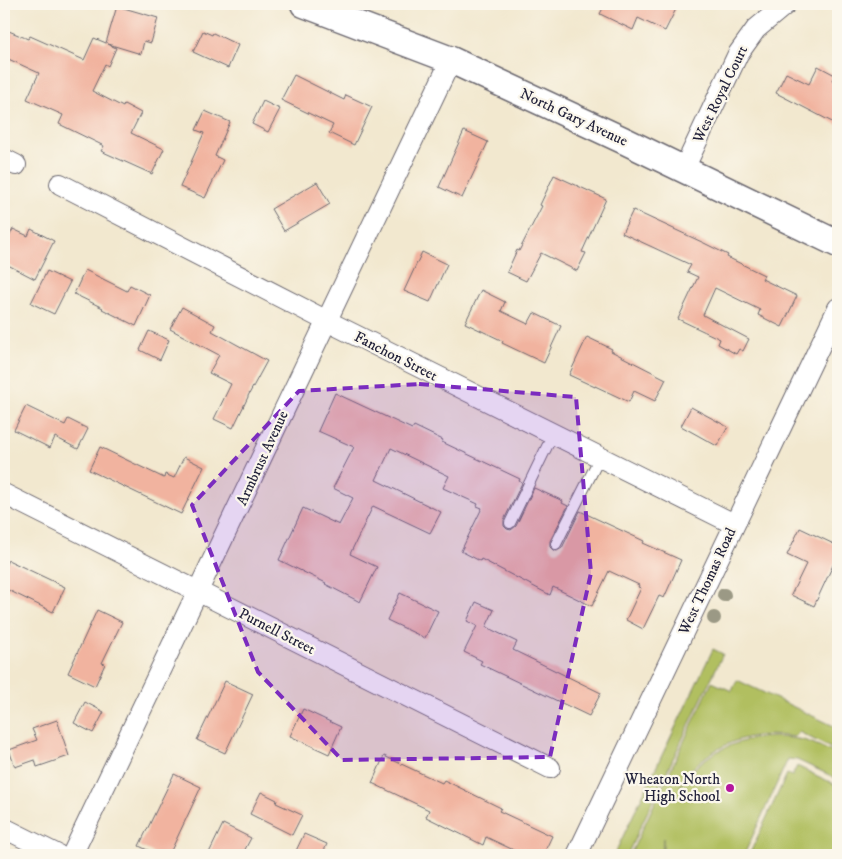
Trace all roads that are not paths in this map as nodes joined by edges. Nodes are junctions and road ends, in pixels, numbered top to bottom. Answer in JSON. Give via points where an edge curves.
{"nodes":[{"id":1,"x":304,"y":4,"type":"edge"},
{"id":2,"x":786,"y":4,"type":"edge"},
{"id":3,"x":451,"y":60,"type":"junction"},
{"id":4,"x":684,"y":169,"type":"junction"},
{"id":5,"x":60,"y":184,"type":"dead end"},
{"id":6,"x":838,"y":244,"type":"edge"},
{"id":7,"x":838,"y":308,"type":"edge"},
{"id":8,"x":327,"y":321,"type":"junction"},
{"id":9,"x":553,"y":434,"type":"junction"},
{"id":10,"x":600,"y":457,"type":"junction"},
{"id":11,"x":4,"y":494,"type":"edge"},
{"id":12,"x":510,"y":523,"type":"dead end"},
{"id":13,"x":734,"y":524,"type":"junction"},
{"id":14,"x":556,"y":544,"type":"dead end"},
{"id":15,"x":198,"y":591,"type":"junction"},
{"id":16,"x":550,"y":768,"type":"dead end"},
{"id":17,"x":4,"y":828,"type":"edge"},
{"id":18,"x":58,"y":855,"type":"edge"},
{"id":19,"x":72,"y":855,"type":"edge"},
{"id":20,"x":577,"y":855,"type":"edge"}],
"edges":[{"from":1,"to":3,"type":"street","name":"North Gary Avenue"},
{"from":2,"to":4,"type":"street","name":"West Royal Court","via":[[756,29],[738,54]]},
{"from":3,"to":4,"type":"street","name":"North Gary Avenue"},
{"from":3,"to":8,"type":"street","name":"Armbrust Avenue"},
{"from":4,"to":6,"type":"street","name":"North Gary Avenue"},
{"from":5,"to":8,"type":"street","name":"Fanchon Street"},
{"from":7,"to":13,"type":"street","name":"West Thomas Road"},
{"from":8,"to":9,"type":"street","name":"Fanchon Street"},
{"from":8,"to":15,"type":"street","name":"Armbrust Avenue"},
{"from":9,"to":10,"type":"street","name":"Fanchon Street"},
{"from":9,"to":12,"type":"lane"},
{"from":10,"to":13,"type":"street","name":"Fanchon Street"},
{"from":10,"to":14,"type":"lane"},
{"from":11,"to":15,"type":"street","name":"Purnell Street"},
{"from":13,"to":20,"type":"street","name":"West Thomas Road"},
{"from":15,"to":16,"type":"street","name":"Purnell Street"},
{"from":15,"to":19,"type":"street","name":"Armbrust Avenue"},
{"from":17,"to":18,"type":"street"}]}
